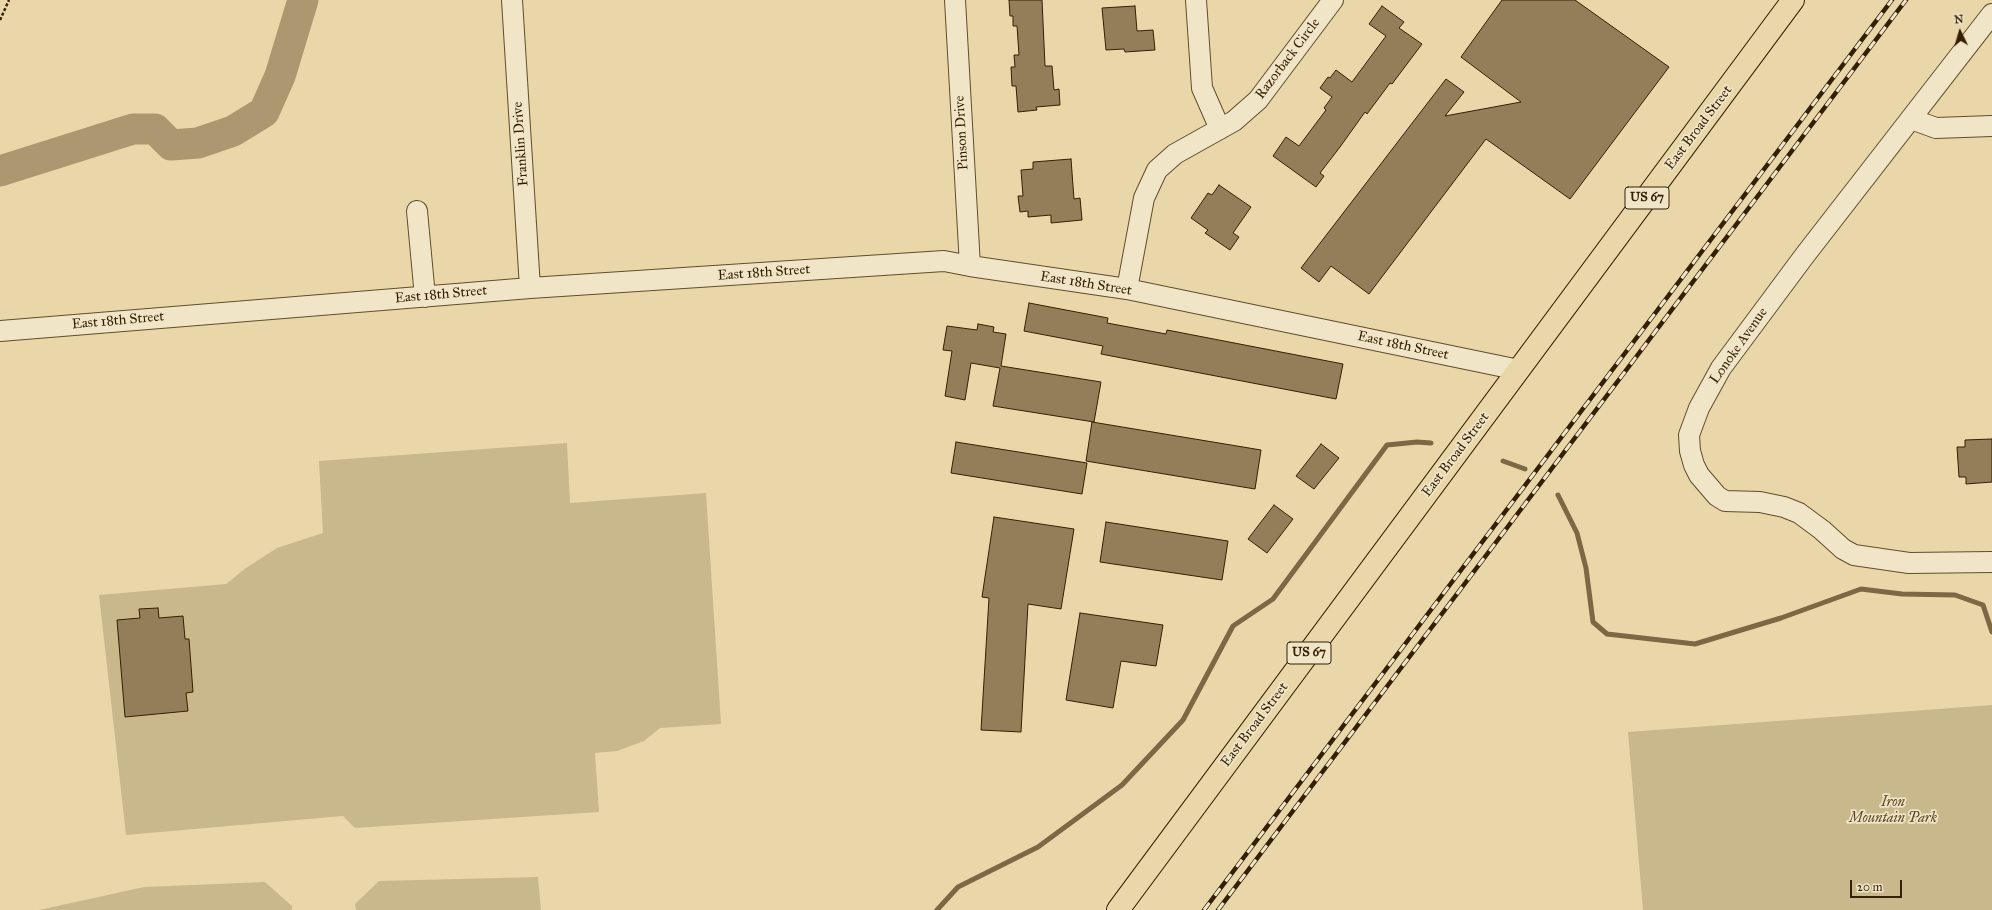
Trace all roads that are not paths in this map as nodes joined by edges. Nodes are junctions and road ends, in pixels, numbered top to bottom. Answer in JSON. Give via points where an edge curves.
{"nodes":[{"id":1,"x":512,"y":0,"type":"edge"},
{"id":2,"x":955,"y":0,"type":"edge"},
{"id":3,"x":1196,"y":0,"type":"edge"},
{"id":4,"x":1332,"y":0,"type":"edge"},
{"id":5,"x":1793,"y":0,"type":"edge"},
{"id":6,"x":1992,"y":14,"type":"edge"},
{"id":7,"x":1911,"y":119,"type":"junction"},
{"id":8,"x":1992,"y":126,"type":"edge"},
{"id":9,"x":1220,"y":129,"type":"junction"},
{"id":10,"x":417,"y":211,"type":"dead end"},
{"id":11,"x":970,"y":266,"type":"junction"},
{"id":12,"x":530,"y":288,"type":"junction"},
{"id":13,"x":1127,"y":289,"type":"junction"},
{"id":14,"x":425,"y":297,"type":"junction"},
{"id":15,"x":0,"y":331,"type":"edge"},
{"id":16,"x":1519,"y":370,"type":"junction"},
{"id":17,"x":1992,"y":562,"type":"edge"},
{"id":18,"x":1118,"y":910,"type":"edge"}],
"edges":[{"from":1,"to":12,"type":"street","name":"Franklin Drive"},
{"from":2,"to":11,"type":"street","name":"Pinson Drive"},
{"from":3,"to":9,"type":"street","via":[[1202,88]]},
{"from":4,"to":9,"type":"street","name":"Razorback Circle","via":[[1258,100],[1234,121]]},
{"from":5,"to":16,"type":"main road","name":"East Broad Street","number":"US 67"},
{"from":6,"to":7,"type":"street","name":"Lonoke Avenue"},
{"from":7,"to":8,"type":"street","via":[[1936,128]]},
{"from":7,"to":17,"type":"street","name":"Lonoke Avenue","via":[[1721,368],[1699,408],[1689,434],[1690,451],[1699,475],[1717,496],[1725,501],[1760,502],[1799,513],[1854,555],[1909,563]]},
{"from":9,"to":13,"type":"street","name":"Razorback Circle","via":[[1175,154],[1157,170],[1144,198]]},
{"from":10,"to":14,"type":"street"},
{"from":11,"to":12,"type":"street","name":"East 18th Street","via":[[944,261]]},
{"from":11,"to":13,"type":"street","name":"East 18th Street"},
{"from":12,"to":14,"type":"street","name":"East 18th Street"},
{"from":13,"to":16,"type":"street","name":"East 18th Street"},
{"from":14,"to":15,"type":"street","name":"East 18th Street"},
{"from":16,"to":18,"type":"main road","name":"East Broad Street","number":"US 67"}]}
